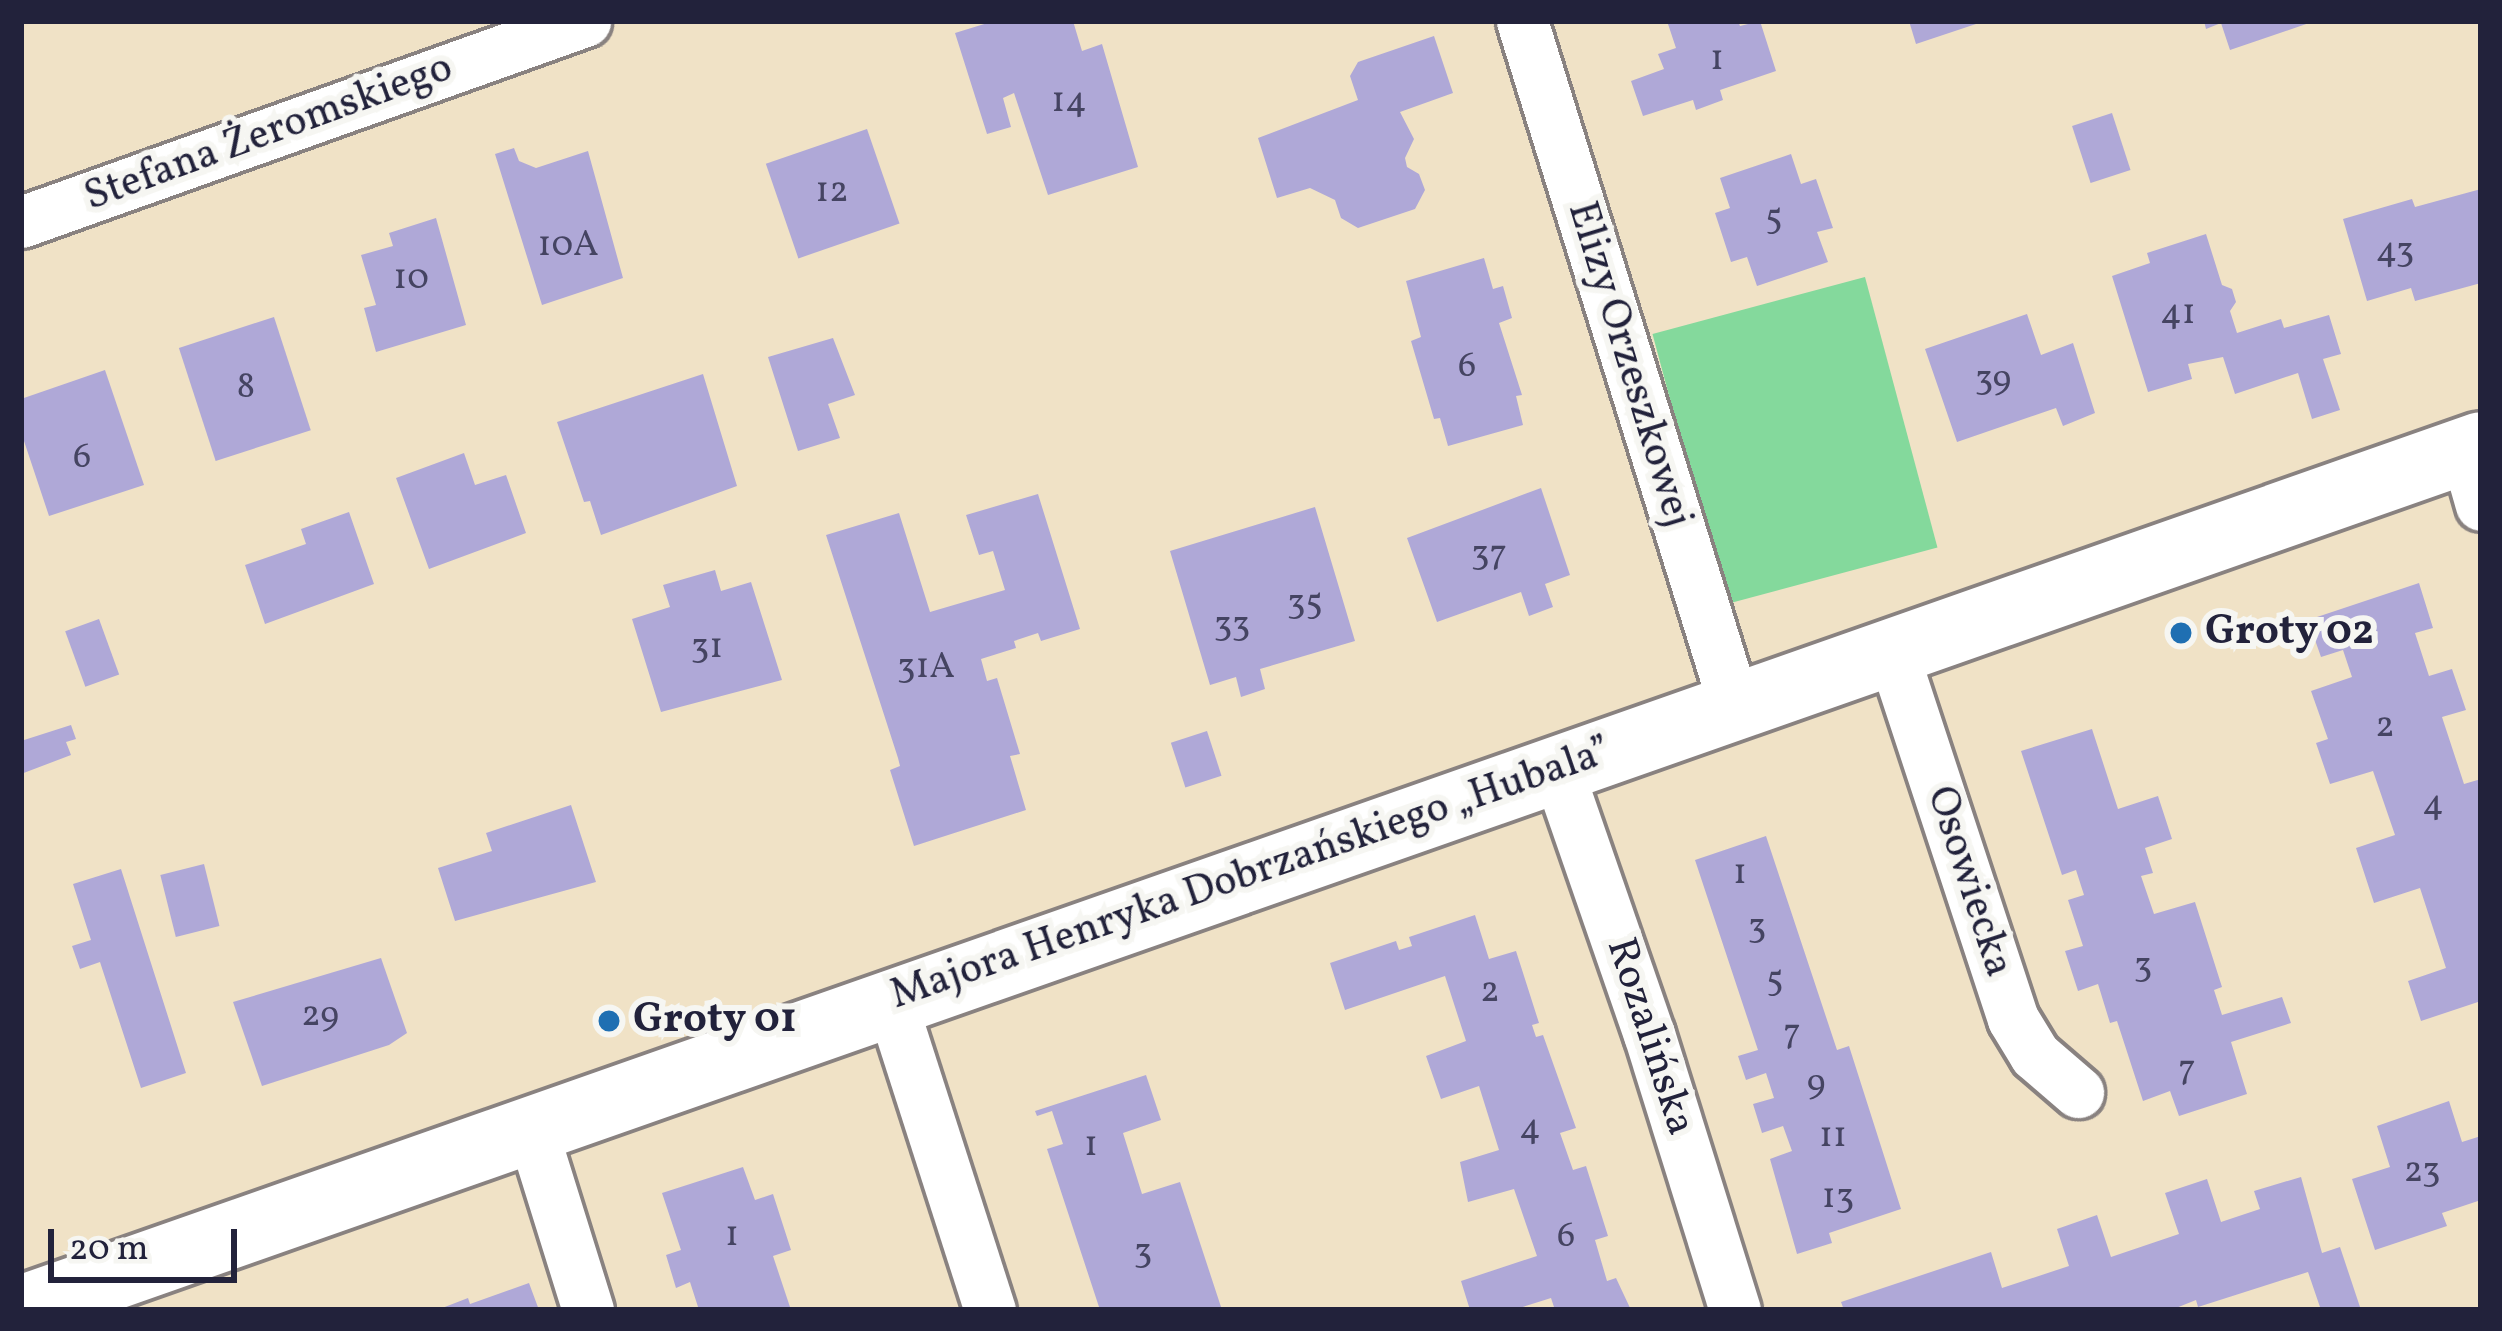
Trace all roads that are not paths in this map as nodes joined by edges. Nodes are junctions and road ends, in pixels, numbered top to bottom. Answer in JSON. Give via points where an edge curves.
{"nodes":[{"id":1,"x":585,"y":21,"type":"edge"},
{"id":2,"x":1522,"y":21,"type":"edge"},
{"id":3,"x":21,"y":222,"type":"edge"},
{"id":4,"x":2476,"y":466,"type":"edge"},
{"id":5,"x":1892,"y":651,"type":"junction"},
{"id":6,"x":1735,"y":708,"type":"junction"},
{"id":7,"x":1556,"y":766,"type":"junction"},
{"id":8,"x":891,"y":1002,"type":"junction"},
{"id":9,"x":2078,"y":1092,"type":"dead end"},
{"id":10,"x":531,"y":1127,"type":"junction"},
{"id":11,"x":21,"y":1309,"type":"edge"},
{"id":12,"x":588,"y":1310,"type":"edge"},
{"id":13,"x":990,"y":1310,"type":"edge"},
{"id":14,"x":1735,"y":1310,"type":"edge"}],
"edges":[{"from":1,"to":3,"type":"street","name":"Stefana Żeromskiego"},
{"from":2,"to":6,"type":"street","name":"Elizy Orzeszkowej"},
{"from":4,"to":5,"type":"street","name":"Majora Henryka Dobrzańskiego „Hubala”"},
{"from":5,"to":6,"type":"street","name":"Majora Henryka Dobrzańskiego „Hubala”"},
{"from":5,"to":9,"type":"street","name":"Osowiecka","via":[[2013,1019],[2035,1055]]},
{"from":6,"to":7,"type":"street","name":"Majora Henryka Dobrzańskiego „Hubala”"},
{"from":7,"to":8,"type":"street","name":"Majora Henryka Dobrzańskiego „Hubala”"},
{"from":7,"to":14,"type":"street","name":"Rozalińska"},
{"from":8,"to":10,"type":"street","name":"Majora Henryka Dobrzańskiego „Hubala”"},
{"from":8,"to":13,"type":"street"},
{"from":10,"to":11,"type":"street","name":"Majora Henryka Dobrzańskiego „Hubala”"},
{"from":10,"to":12,"type":"street"}]}
